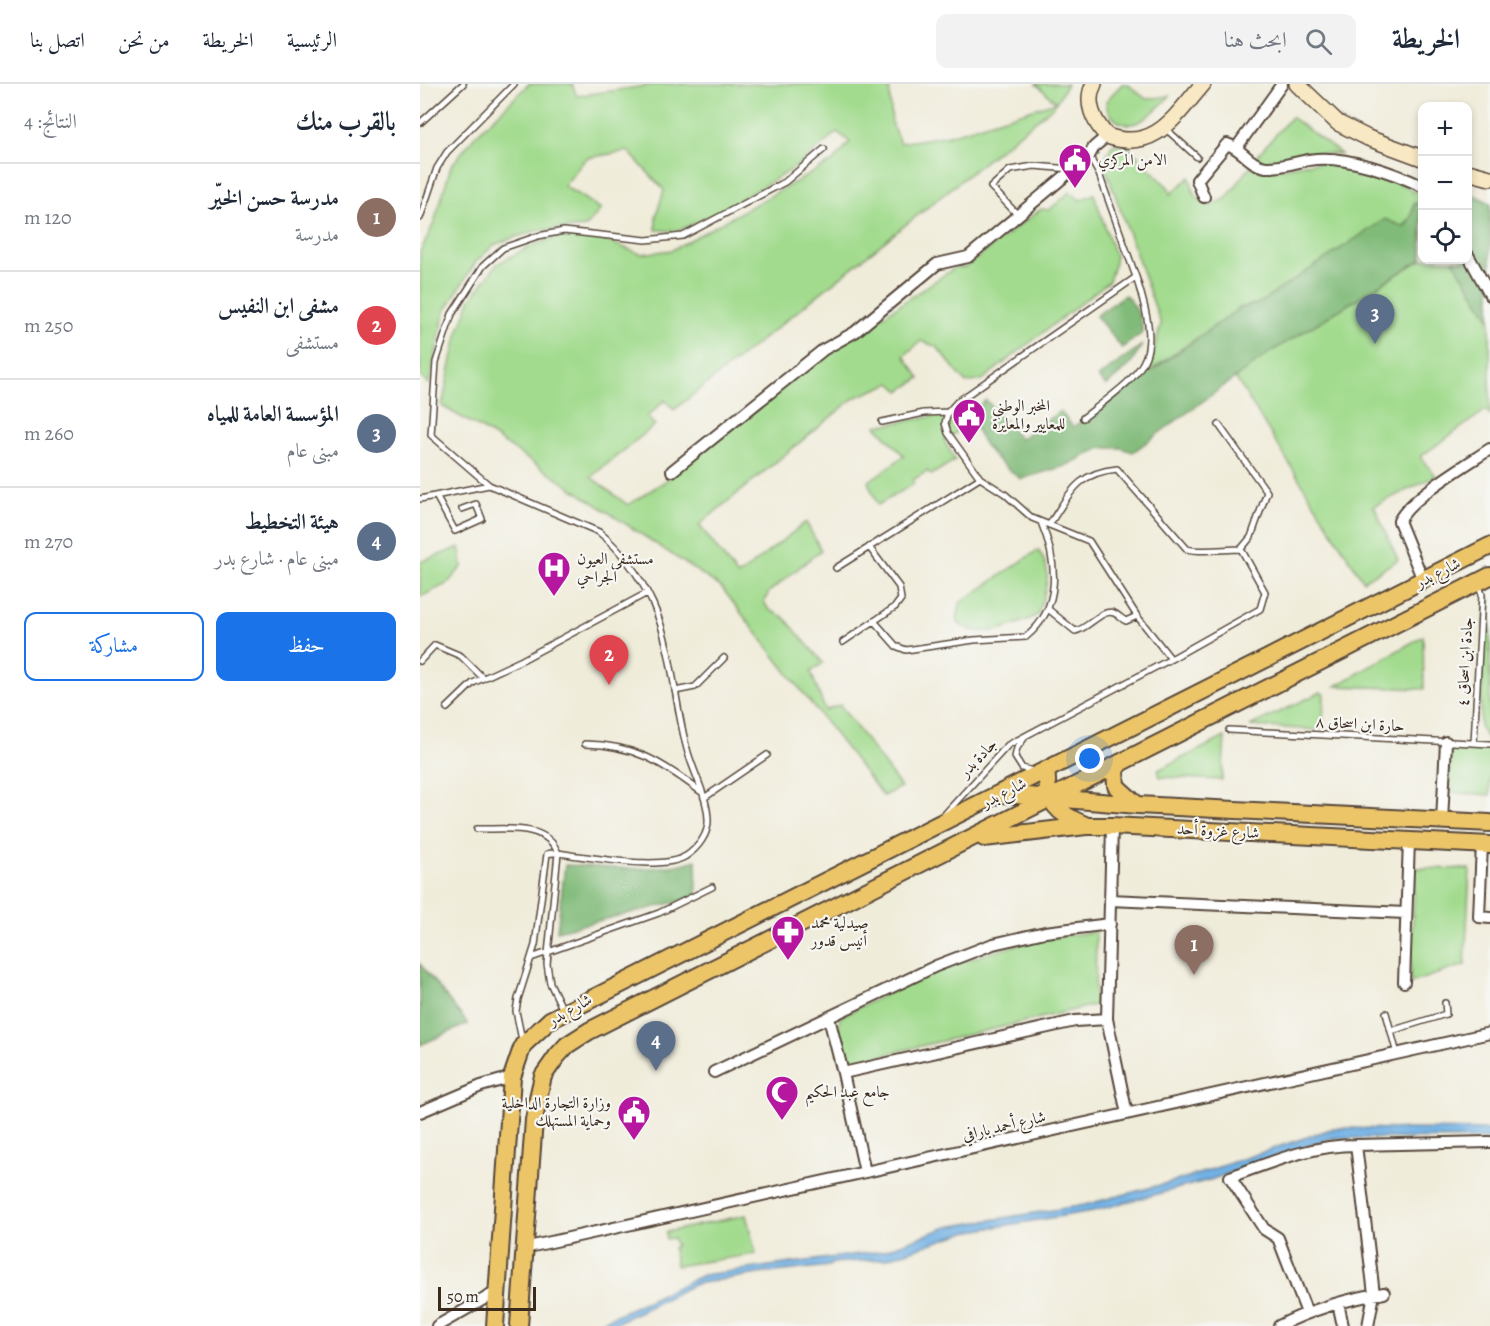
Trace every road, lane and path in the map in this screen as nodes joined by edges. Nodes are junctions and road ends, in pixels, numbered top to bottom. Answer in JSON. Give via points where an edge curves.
{"nodes":[{"id":1,"x":463,"y":84,"type":"edge"},
{"id":2,"x":514,"y":84,"type":"edge"},
{"id":3,"x":1094,"y":84,"type":"edge"},
{"id":4,"x":1203,"y":84,"type":"edge"},
{"id":5,"x":1282,"y":84,"type":"edge"},
{"id":6,"x":1301,"y":85,"type":"edge"},
{"id":7,"x":420,"y":123,"type":"edge"},
{"id":8,"x":1165,"y":128,"type":"junction"},
{"id":9,"x":1107,"y":136,"type":"junction"},
{"id":10,"x":1237,"y":147,"type":"junction"},
{"id":11,"x":824,"y":149,"type":"dead end"},
{"id":12,"x":1089,"y":156,"type":"junction"},
{"id":13,"x":1197,"y":157,"type":"dead end"},
{"id":14,"x":1418,"y":157,"type":"edge"},
{"id":15,"x":1073,"y":169,"type":"junction"},
{"id":16,"x":1472,"y":173,"type":"edge"},
{"id":17,"x":1490,"y":178,"type":"edge"},
{"id":18,"x":1418,"y":184,"type":"edge"},
{"id":19,"x":1204,"y":196,"type":"dead end"},
{"id":20,"x":1018,"y":215,"type":"junction"},
{"id":21,"x":420,"y":218,"type":"edge"},
{"id":22,"x":1472,"y":264,"type":"edge"},
{"id":23,"x":1136,"y":277,"type":"junction"},
{"id":24,"x":1490,"y":295,"type":"edge"},
{"id":25,"x":948,"y":412,"type":"junction"},
{"id":26,"x":1083,"y":418,"type":"dead end"},
{"id":27,"x":882,"y":422,"type":"dead end"},
{"id":28,"x":1219,"y":424,"type":"dead end"},
{"id":29,"x":1490,"y":450,"type":"edge"},
{"id":30,"x":672,"y":471,"type":"dead end"},
{"id":31,"x":980,"y":478,"type":"junction"},
{"id":32,"x":489,"y":485,"type":"junction"},
{"id":33,"x":436,"y":496,"type":"junction"},
{"id":34,"x":420,"y":499,"type":"edge"},
{"id":35,"x":462,"y":509,"type":"dead end"},
{"id":36,"x":1041,"y":522,"type":"junction"},
{"id":37,"x":1049,"y":525,"type":"junction"},
{"id":38,"x":1490,"y":546,"type":"edge"},
{"id":39,"x":869,"y":547,"type":"junction"},
{"id":40,"x":1241,"y":549,"type":"junction"},
{"id":41,"x":836,"y":568,"type":"dead end"},
{"id":42,"x":1484,"y":579,"type":"edge"},
{"id":43,"x":1424,"y":580,"type":"junction"},
{"id":44,"x":647,"y":593,"type":"junction"},
{"id":45,"x":1048,"y":609,"type":"junction"},
{"id":46,"x":1137,"y":616,"type":"junction"},
{"id":47,"x":874,"y":621,"type":"junction"},
{"id":48,"x":843,"y":642,"type":"dead end"},
{"id":49,"x":724,"y":658,"type":"dead end"},
{"id":50,"x":1171,"y":659,"type":"junction"},
{"id":51,"x":420,"y":661,"type":"edge"},
{"id":52,"x":483,"y":678,"type":"junction"},
{"id":53,"x":675,"y":691,"type":"junction"},
{"id":54,"x":447,"y":708,"type":"dead end"},
{"id":55,"x":1230,"y":730,"type":"dead end"},
{"id":56,"x":1026,"y":736,"type":"junction"},
{"id":57,"x":1446,"y":742,"type":"junction"},
{"id":58,"x":1474,"y":743,"type":"junction"},
{"id":59,"x":585,"y":744,"type":"dead end"},
{"id":60,"x":1490,"y":744,"type":"edge"},
{"id":61,"x":767,"y":755,"type":"dead end"},
{"id":62,"x":1120,"y":763,"type":"junction"},
{"id":63,"x":1047,"y":771,"type":"junction"},
{"id":64,"x":702,"y":792,"type":"junction"},
{"id":65,"x":1002,"y":794,"type":"junction"},
{"id":66,"x":704,"y":798,"type":"junction"},
{"id":67,"x":1051,"y":798,"type":"junction"},
{"id":68,"x":1137,"y":806,"type":"junction"},
{"id":69,"x":1442,"y":821,"type":"junction"},
{"id":70,"x":1490,"y":823,"type":"edge"},
{"id":71,"x":1086,"y":826,"type":"junction"},
{"id":72,"x":1112,"y":826,"type":"junction"},
{"id":73,"x":477,"y":829,"type":"dead end"},
{"id":74,"x":931,"y":830,"type":"junction"},
{"id":75,"x":1409,"y":841,"type":"junction"},
{"id":76,"x":1486,"y":844,"type":"edge"},
{"id":77,"x":949,"y":850,"type":"junction"},
{"id":78,"x":558,"y":853,"type":"junction"},
{"id":79,"x":712,"y":887,"type":"dead end"},
{"id":80,"x":1110,"y":900,"type":"junction"},
{"id":81,"x":1407,"y":913,"type":"junction"},
{"id":82,"x":1490,"y":918,"type":"edge"},
{"id":83,"x":1110,"y":924,"type":"junction"},
{"id":84,"x":548,"y":954,"type":"junction"},
{"id":85,"x":531,"y":958,"type":"junction"},
{"id":86,"x":1404,"y":982,"type":"dead end"},
{"id":87,"x":1445,"y":1003,"type":"dead end"},
{"id":88,"x":564,"y":1011,"type":"junction"},
{"id":89,"x":1386,"y":1012,"type":"dead end"},
{"id":90,"x":829,"y":1018,"type":"junction"},
{"id":91,"x":1107,"y":1019,"type":"junction"},
{"id":92,"x":1391,"y":1031,"type":"junction"},
{"id":93,"x":1490,"y":1033,"type":"edge"},
{"id":94,"x":578,"y":1037,"type":"junction"},
{"id":95,"x":523,"y":1045,"type":"junction"},
{"id":96,"x":1397,"y":1054,"type":"junction"},
{"id":97,"x":714,"y":1072,"type":"dead end"},
{"id":98,"x":843,"y":1073,"type":"junction"},
{"id":99,"x":543,"y":1076,"type":"junction"},
{"id":100,"x":512,"y":1077,"type":"junction"},
{"id":101,"x":420,"y":1112,"type":"edge"},
{"id":102,"x":1127,"y":1114,"type":"junction"},
{"id":103,"x":1490,"y":1143,"type":"edge"},
{"id":104,"x":1356,"y":1145,"type":"junction"},
{"id":105,"x":865,"y":1172,"type":"junction"},
{"id":106,"x":524,"y":1248,"type":"junction"},
{"id":107,"x":498,"y":1291,"type":"junction"},
{"id":108,"x":1379,"y":1294,"type":"junction"},
{"id":109,"x":1338,"y":1303,"type":"junction"},
{"id":110,"x":1307,"y":1313,"type":"junction"},
{"id":111,"x":437,"y":1326,"type":"edge"},
{"id":112,"x":495,"y":1326,"type":"edge"},
{"id":113,"x":519,"y":1326,"type":"edge"},
{"id":114,"x":1279,"y":1326,"type":"edge"},
{"id":115,"x":1343,"y":1326,"type":"edge"},
{"id":116,"x":1368,"y":1326,"type":"edge"}],
"edges":[{"from":1,"to":7,"type":"lane"},
{"from":2,"to":21,"type":"lane","via":[[447,152],[437,168]]},
{"from":3,"to":9,"type":"main road","via":[[1092,112]]},
{"from":4,"to":8,"type":"main road"},
{"from":5,"to":10,"type":"street"},
{"from":6,"to":14,"type":"main road","via":[[1338,123]]},
{"from":8,"to":9,"type":"main road","via":[[1139,139]]},
{"from":8,"to":13,"type":"lane"},
{"from":9,"to":12,"type":"street"},
{"from":10,"to":18,"type":"street","via":[[1252,163],[1264,167],[1317,159],[1339,160]]},
{"from":10,"to":19,"type":"street","via":[[1227,144],[1197,180]]},
{"from":11,"to":32,"type":"lane","via":[[785,182],[683,236],[646,240],[578,231],[551,232],[503,248],[483,266],[452,314],[436,362],[430,435]]},
{"from":12,"to":15,"type":"street"},
{"from":12,"to":23,"type":"lane"},
{"from":15,"to":20,"type":"street"},
{"from":15,"to":20,"type":"lane","via":[[1034,166],[1010,170],[991,186]]},
{"from":16,"to":17,"type":"main road"},
{"from":20,"to":30,"type":"street","via":[[968,257],[938,264]]},
{"from":22,"to":24,"type":"street"},
{"from":23,"to":25,"type":"lane"},
{"from":23,"to":26,"type":"lane","via":[[1149,318],[1150,343],[1143,366],[1131,381]]},
{"from":25,"to":27,"type":"lane"},
{"from":25,"to":31,"type":"lane","via":[[948,434]]},
{"from":28,"to":40,"type":"lane","via":[[1267,492],[1251,537]]},
{"from":29,"to":43,"type":"street","via":[[1444,480],[1404,512],[1399,521]]},
{"from":31,"to":36,"type":"lane"},
{"from":31,"to":39,"type":"lane"},
{"from":32,"to":33,"type":"lane"},
{"from":32,"to":44,"type":"lane","via":[[599,531],[626,559]]},
{"from":33,"to":34,"type":"lane"},
{"from":33,"to":35,"type":"lane","via":[[455,531],[482,519],[476,504]]},
{"from":36,"to":37,"type":"lane"},
{"from":36,"to":45,"type":"lane","via":[[1054,558]]},
{"from":37,"to":40,"type":"lane","via":[[1079,480],[1096,471],[1116,469],[1187,549]]},
{"from":37,"to":46,"type":"lane","via":[[1089,541]]},
{"from":38,"to":43,"type":"main road","name":"شارع بدر"},
{"from":39,"to":41,"type":"lane"},
{"from":39,"to":47,"type":"lane","via":[[901,595],[898,605]]},
{"from":40,"to":50,"type":"lane","name":"جادة بدر","via":[[1265,592],[1260,609]]},
{"from":42,"to":58,"type":"lane","name":"جادة ابن اسحاق ٤"},
{"from":42,"to":62,"type":"main road","name":"شارع بدر"},
{"from":43,"to":63,"type":"main road","name":"شارع بدر"},
{"from":44,"to":52,"type":"lane"},
{"from":44,"to":53,"type":"lane","via":[[664,637]]},
{"from":45,"to":46,"type":"lane","via":[[1075,631],[1083,630],[1107,613],[1126,621]]},
{"from":45,"to":47,"type":"lane","via":[[1026,637],[909,650],[896,646]]},
{"from":46,"to":50,"type":"lane"},
{"from":47,"to":48,"type":"lane"},
{"from":49,"to":53,"type":"lane","via":[[695,687]]},
{"from":50,"to":56,"type":"lane","name":"جادة بدر"},
{"from":51,"to":52,"type":"lane","via":[[435,645],[461,656]]},
{"from":52,"to":54,"type":"lane","via":[[473,682]]},
{"from":53,"to":64,"type":"lane"},
{"from":55,"to":57,"type":"lane","name":"حارة ابن اسحاق ٨"},
{"from":56,"to":63,"type":"lane","via":[[1017,748],[1017,764],[1030,771]]},
{"from":56,"to":74,"type":"lane","name":"جادة بدر","via":[[1008,745]]},
{"from":57,"to":58,"type":"lane","name":"حارة ابن اسحاق ٨"},
{"from":57,"to":69,"type":"street"},
{"from":58,"to":60,"type":"lane","name":"حارة ابن اسحاق ٨"},
{"from":59,"to":64,"type":"lane","via":[[612,744],[649,757]]},
{"from":61,"to":66,"type":"lane"},
{"from":62,"to":67,"type":"main road","name":"شارع بدر"},
{"from":62,"to":68,"type":"main road","via":[[1115,770],[1116,786]]},
{"from":63,"to":65,"type":"main road","name":"شارع بدر"},
{"from":63,"to":67,"type":"main road"},
{"from":64,"to":66,"type":"lane"},
{"from":65,"to":67,"type":"main road","name":"شارع غزوة أحد"},
{"from":65,"to":74,"type":"main road","name":"شارع بدر"},
{"from":66,"to":78,"type":"lane","via":[[706,832],[699,845],[673,861],[626,861]]},
{"from":67,"to":68,"type":"main road","name":"شارع غزوة أحد"},
{"from":67,"to":71,"type":"main road","via":[[1063,816]]},
{"from":67,"to":77,"type":"main road","name":"شارع بدر"},
{"from":68,"to":69,"type":"main road","name":"شارع غزوة أحد"},
{"from":69,"to":70,"type":"main road","name":"شارع غزوة أحد"},
{"from":71,"to":72,"type":"main road","name":"شارع غزوة أحد"},
{"from":71,"to":77,"type":"main road","name":"شارع غزوة أحد","via":[[983,838]]},
{"from":72,"to":75,"type":"main road","name":"شارع غزوة أحد"},
{"from":72,"to":80,"type":"street"},
{"from":73,"to":78,"type":"lane","via":[[540,833],[552,841]]},
{"from":74,"to":88,"type":"main road","name":"شارع بدر"},
{"from":75,"to":76,"type":"main road","name":"شارع غزوة أحد"},
{"from":75,"to":81,"type":"street"},
{"from":76,"to":82,"type":"street","via":[[1479,917]]},
{"from":77,"to":94,"type":"main road","name":"شارع بدر"},
{"from":78,"to":84,"type":"lane"},
{"from":78,"to":85,"type":"lane","via":[[547,854],[545,858]]},
{"from":79,"to":84,"type":"lane","via":[[659,913]]},
{"from":80,"to":81,"type":"street"},
{"from":80,"to":83,"type":"street"},
{"from":81,"to":86,"type":"street"},
{"from":83,"to":90,"type":"street","via":[[1045,932],[993,944],[936,966]]},
{"from":83,"to":91,"type":"street"},
{"from":84,"to":85,"type":"lane"},
{"from":84,"to":88,"type":"lane","via":[[548,978]]},
{"from":85,"to":95,"type":"lane","via":[[516,1011]]},
{"from":87,"to":92,"type":"lane","via":[[1446,1014]]},
{"from":88,"to":94,"type":"main road","via":[[575,1022]]},
{"from":88,"to":95,"type":"main road","name":"شارع بدر"},
{"from":89,"to":92,"type":"lane"},
{"from":90,"to":97,"type":"street"},
{"from":90,"to":98,"type":"street"},
{"from":91,"to":98,"type":"street","via":[[1075,1021]]},
{"from":91,"to":102,"type":"street"},
{"from":92,"to":96,"type":"lane"},
{"from":93,"to":96,"type":"street","name":"شارع أحمد بارافي"},
{"from":94,"to":99,"type":"main road","name":"شارع بدر"},
{"from":95,"to":99,"type":"main road","via":[[530,1067]]},
{"from":95,"to":100,"type":"main road"},
{"from":96,"to":102,"type":"street","name":"شارع أحمد بارافي"},
{"from":98,"to":105,"type":"street"},
{"from":99,"to":106,"type":"main road","via":[[534,1120]]},
{"from":100,"to":101,"type":"street"},
{"from":100,"to":107,"type":"main road"},
{"from":102,"to":105,"type":"street","name":"شارع أحمد بارافي"},
{"from":103,"to":104,"type":"street"},
{"from":104,"to":108,"type":"street"},
{"from":104,"to":110,"type":"street","via":[[1331,1145],[1295,1153],[1230,1178],[1264,1229],[1278,1238]]},
{"from":105,"to":106,"type":"street","name":"شارع أحمد بارافي"},
{"from":106,"to":113,"type":"main road"},
{"from":107,"to":111,"type":"street"},
{"from":107,"to":112,"type":"main road"},
{"from":108,"to":109,"type":"street"},
{"from":108,"to":116,"type":"street"},
{"from":109,"to":110,"type":"street"},
{"from":109,"to":115,"type":"street"},
{"from":110,"to":114,"type":"street"}]}
